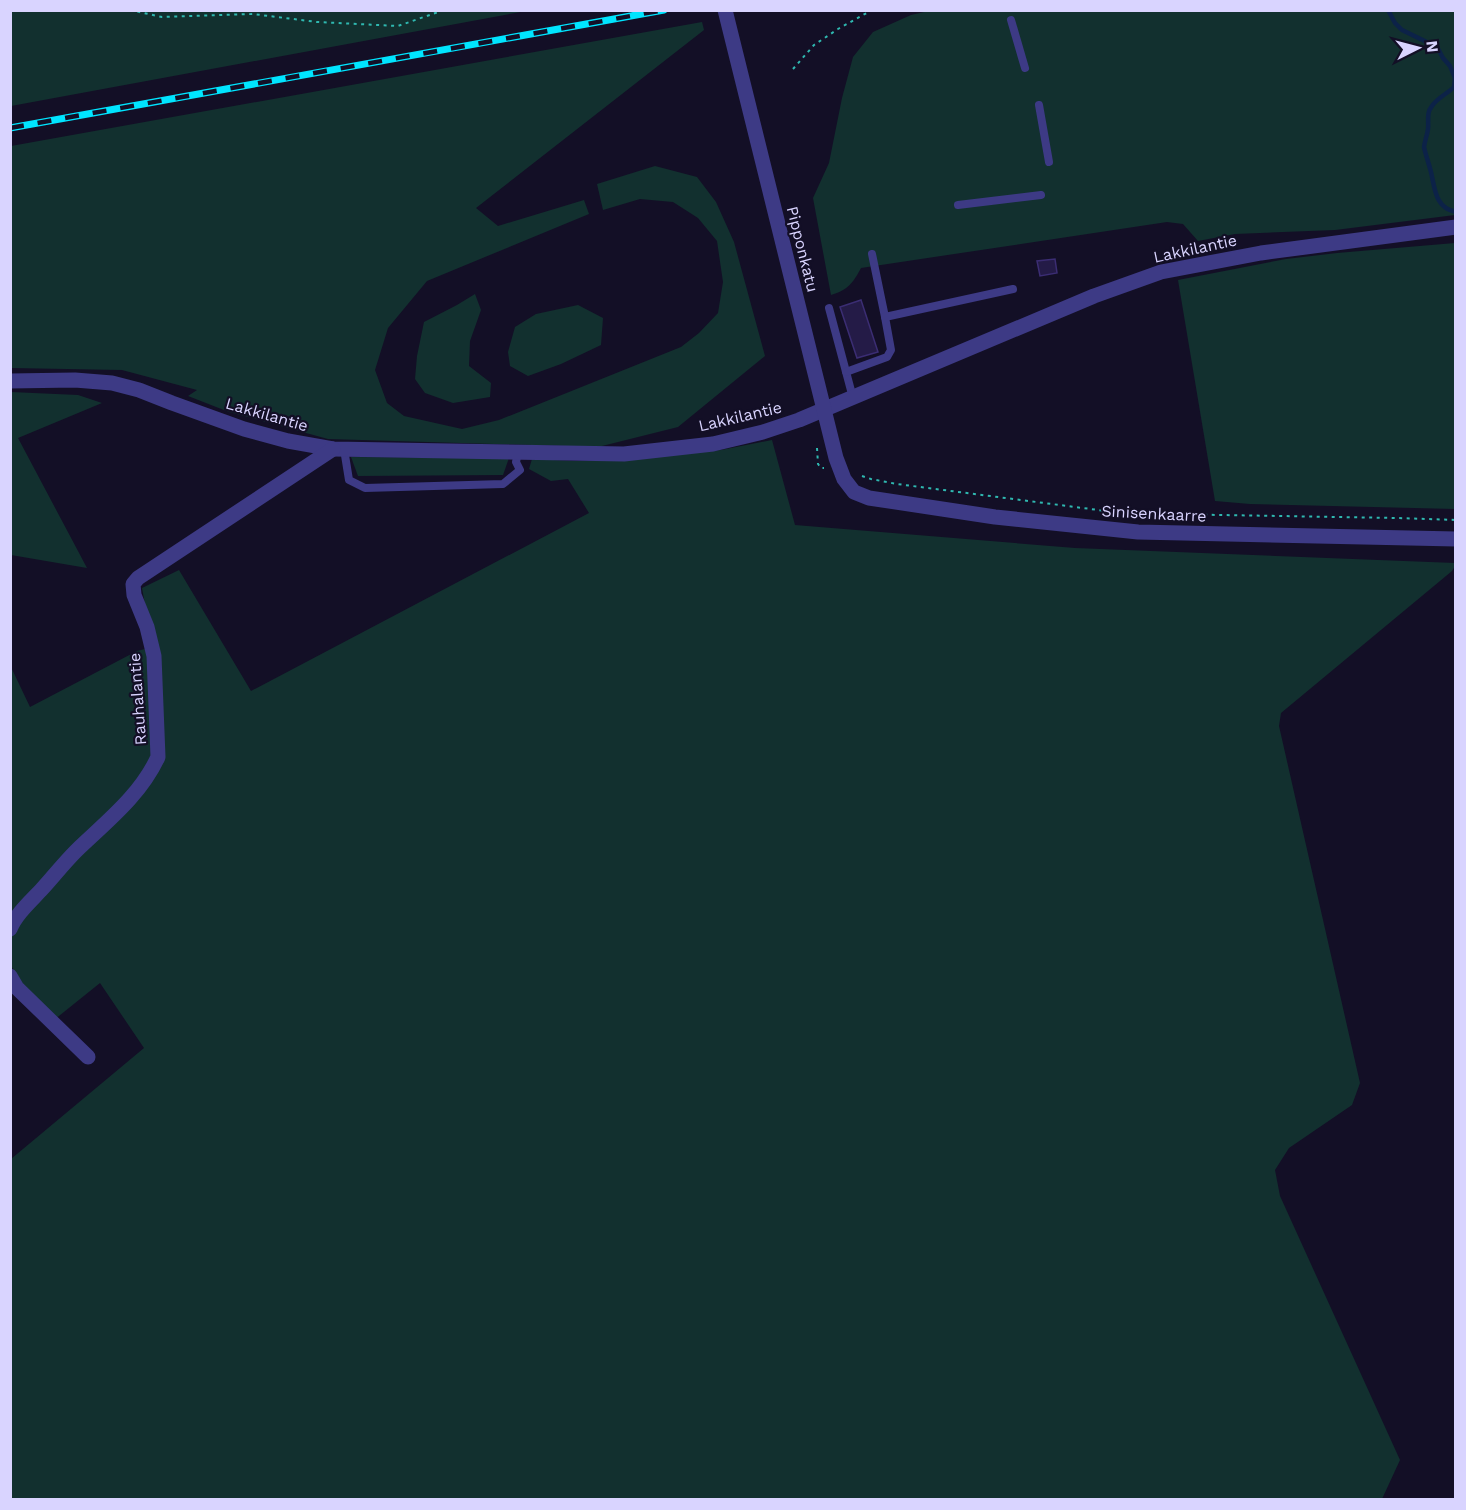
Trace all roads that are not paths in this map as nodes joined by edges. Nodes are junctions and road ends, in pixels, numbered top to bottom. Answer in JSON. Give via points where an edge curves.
{"nodes":[{"id":1,"x":725,"y":10,"type":"edge"},
{"id":2,"x":1011,"y":20,"type":"dead end"},
{"id":3,"x":1025,"y":68,"type":"dead end"},
{"id":4,"x":1039,"y":105,"type":"dead end"},
{"id":5,"x":1049,"y":162,"type":"dead end"},
{"id":6,"x":1041,"y":195,"type":"dead end"},
{"id":7,"x":957,"y":205,"type":"dead end"},
{"id":8,"x":1455,"y":227,"type":"edge"},
{"id":9,"x":872,"y":254,"type":"dead end"},
{"id":10,"x":1013,"y":289,"type":"dead end"},
{"id":11,"x":829,"y":308,"type":"dead end"},
{"id":12,"x":885,"y":316,"type":"junction"},
{"id":13,"x":846,"y":372,"type":"junction"},
{"id":14,"x":10,"y":381,"type":"edge"},
{"id":15,"x":853,"y":398,"type":"junction"},
{"id":16,"x":825,"y":410,"type":"junction"},
{"id":17,"x":338,"y":449,"type":"junction"},
{"id":18,"x":518,"y":452,"type":"junction"},
{"id":19,"x":854,"y":492,"type":"joint"},
{"id":20,"x":1455,"y":538,"type":"edge"},
{"id":21,"x":10,"y":929,"type":"edge"},
{"id":22,"x":10,"y":976,"type":"edge"},
{"id":23,"x":88,"y":1057,"type":"dead end"}],
"edges":[{"from":1,"to":16,"type":"street","name":"Pipponkatu"},
{"from":2,"to":3,"type":"lane"},
{"from":4,"to":5,"type":"lane"},
{"from":6,"to":7,"type":"lane"},
{"from":8,"to":15,"type":"street","name":"Lakkilantie","via":[[1261,253],[1161,272],[1094,296]]},
{"from":9,"to":12,"type":"lane"},
{"from":10,"to":12,"type":"lane"},
{"from":11,"to":13,"type":"lane"},
{"from":12,"to":13,"type":"lane","via":[[891,350],[887,357]]},
{"from":13,"to":15,"type":"lane"},
{"from":14,"to":17,"type":"street","name":"Lakkilantie","via":[[112,383],[244,429]]},
{"from":15,"to":16,"type":"street","name":"Lakkilantie"},
{"from":16,"to":18,"type":"street","name":"Lakkilantie","via":[[763,432],[713,444],[624,454]]},
{"from":16,"to":19,"type":"street","name":"Pipponkatu","via":[[840,471]]},
{"from":17,"to":18,"type":"street","name":"Lakkilantie"},
{"from":17,"to":18,"type":"lane","via":[[350,480],[365,488],[503,484],[520,470],[516,462]]},
{"from":17,"to":21,"type":"street","name":"Rauhalantie","via":[[133,584],[154,656],[158,757],[134,795],[68,860]]},
{"from":19,"to":20,"type":"street","name":"Sinisenkaarre","via":[[892,502],[1138,532]]},
{"from":22,"to":23,"type":"street","via":[[17,988]]}]}
